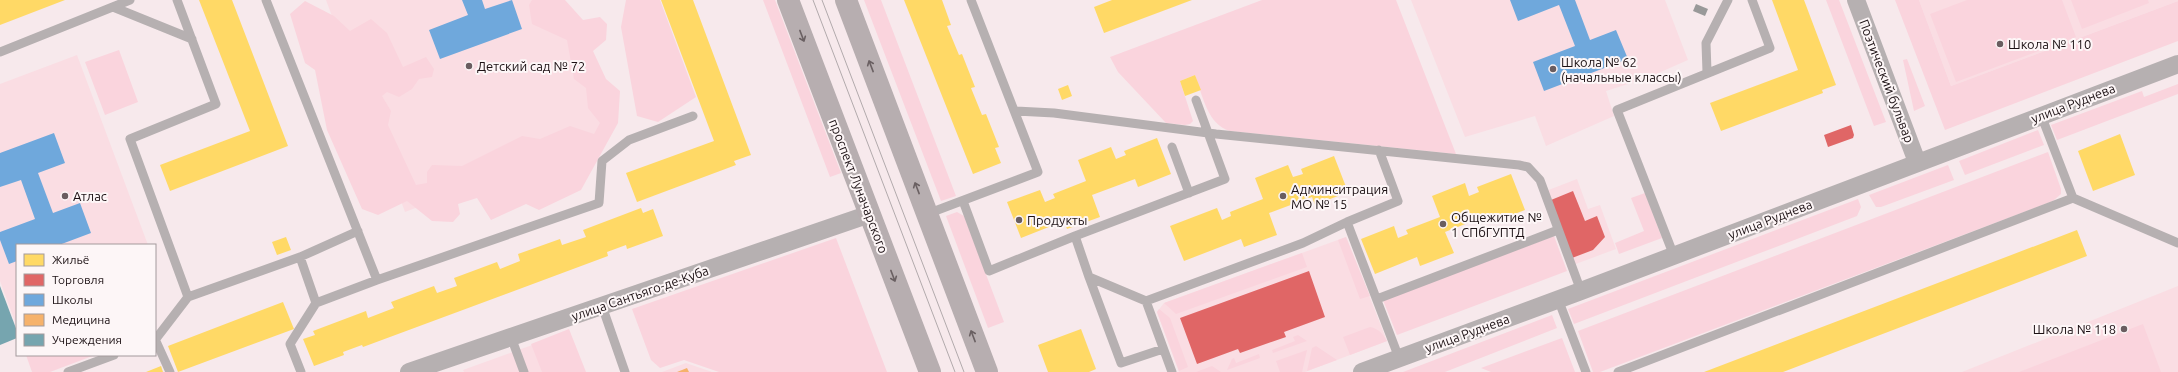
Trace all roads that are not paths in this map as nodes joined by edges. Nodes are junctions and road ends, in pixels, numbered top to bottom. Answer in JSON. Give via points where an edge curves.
{"nodes":[{"id":1,"x":130,"y":0,"type":"edge"},
{"id":2,"x":178,"y":0,"type":"edge"},
{"id":3,"x":266,"y":0,"type":"edge"},
{"id":4,"x":788,"y":0,"type":"edge"},
{"id":5,"x":846,"y":0,"type":"edge"},
{"id":6,"x":971,"y":0,"type":"edge"},
{"id":7,"x":1728,"y":0,"type":"edge"},
{"id":8,"x":1752,"y":0,"type":"edge"},
{"id":9,"x":1856,"y":0,"type":"edge"},
{"id":10,"x":113,"y":6,"type":"junction"},
{"id":11,"x":192,"y":39,"type":"junction"},
{"id":12,"x":0,"y":52,"type":"edge"},
{"id":13,"x":2178,"y":64,"type":"edge"},
{"id":14,"x":1708,"y":72,"type":"junction"},
{"id":15,"x":1196,"y":100,"type":"dead end"},
{"id":16,"x":1016,"y":111,"type":"junction"},
{"id":17,"x":693,"y":116,"type":"dead end"},
{"id":18,"x":2041,"y":116,"type":"junction"},
{"id":19,"x":1208,"y":133,"type":"junction"},
{"id":20,"x":1172,"y":147,"type":"dead end"},
{"id":21,"x":1379,"y":150,"type":"junction"},
{"id":22,"x":1917,"y":162,"type":"junction"},
{"id":23,"x":1189,"y":193,"type":"junction"},
{"id":24,"x":2073,"y":198,"type":"junction"},
{"id":25,"x":963,"y":201,"type":"junction"},
{"id":26,"x":870,"y":214,"type":"junction"},
{"id":27,"x":927,"y":214,"type":"junction"},
{"id":28,"x":1347,"y":222,"type":"junction"},
{"id":29,"x":1558,"y":230,"type":"junction"},
{"id":30,"x":358,"y":231,"type":"junction"},
{"id":31,"x":1075,"y":236,"type":"junction"},
{"id":32,"x":2178,"y":243,"type":"edge"},
{"id":33,"x":1674,"y":256,"type":"junction"},
{"id":34,"x":300,"y":257,"type":"junction"},
{"id":35,"x":1089,"y":277,"type":"junction"},
{"id":36,"x":377,"y":280,"type":"junction"},
{"id":37,"x":1581,"y":291,"type":"junction"},
{"id":38,"x":188,"y":297,"type":"junction"},
{"id":39,"x":1376,"y":299,"type":"junction"},
{"id":40,"x":1146,"y":300,"type":"junction"},
{"id":41,"x":1558,"y":300,"type":"junction"},
{"id":42,"x":316,"y":303,"type":"junction"},
{"id":43,"x":602,"y":306,"type":"junction"},
{"id":44,"x":511,"y":337,"type":"junction"},
{"id":45,"x":156,"y":339,"type":"edge"},
{"id":46,"x":156,"y":342,"type":"edge"},
{"id":47,"x":1163,"y":349,"type":"junction"},
{"id":48,"x":111,"y":356,"type":"edge"},
{"id":49,"x":1399,"y":358,"type":"junction"},
{"id":50,"x":522,"y":370,"type":"edge"},
{"id":51,"x":68,"y":372,"type":"edge"},
{"id":52,"x":170,"y":372,"type":"edge"},
{"id":53,"x":301,"y":372,"type":"edge"},
{"id":54,"x":409,"y":372,"type":"edge"},
{"id":55,"x":625,"y":372,"type":"edge"},
{"id":56,"x":930,"y":372,"type":"edge"},
{"id":57,"x":987,"y":372,"type":"edge"},
{"id":58,"x":1172,"y":372,"type":"edge"},
{"id":59,"x":1362,"y":372,"type":"edge"},
{"id":60,"x":1586,"y":372,"type":"edge"},
{"id":61,"x":1618,"y":372,"type":"edge"}],
"edges":[{"from":1,"to":10,"type":"lane"},
{"from":2,"to":11,"type":"lane"},
{"from":3,"to":30,"type":"lane"},
{"from":4,"to":26,"type":"main road","name":"проспект Луначарского","one_way":true},
{"from":27,"to":5,"type":"main road","one_way":true},
{"from":6,"to":16,"type":"lane"},
{"from":7,"to":14,"type":"lane","via":[[1706,43]]},
{"from":8,"to":14,"type":"lane","via":[[1770,48]]},
{"from":9,"to":22,"type":"street","name":"Поэтический бульвар"},
{"from":10,"to":11,"type":"lane"},
{"from":10,"to":12,"type":"lane"},
{"from":11,"to":38,"type":"lane","via":[[216,104],[130,139]]},
{"from":13,"to":18,"type":"street","name":"улица Руднева"},
{"from":14,"to":33,"type":"lane","via":[[1617,110]]},
{"from":15,"to":19,"type":"lane"},
{"from":16,"to":19,"type":"lane","via":[[1054,113]]},
{"from":16,"to":25,"type":"lane","via":[[1038,172]]},
{"from":17,"to":36,"type":"lane","via":[[629,140],[602,161],[599,203]]},
{"from":18,"to":22,"type":"street","name":"улица Руднева"},
{"from":18,"to":24,"type":"lane"},
{"from":19,"to":21,"type":"lane"},
{"from":19,"to":23,"type":"lane","via":[[1225,179]]},
{"from":20,"to":23,"type":"lane"},
{"from":21,"to":28,"type":"lane","via":[[1398,201]]},
{"from":21,"to":29,"type":"lane","via":[[1528,167],[1540,180]]},
{"from":22,"to":33,"type":"street","name":"улица Руднева"},
{"from":23,"to":31,"type":"lane"},
{"from":24,"to":32,"type":"lane"},
{"from":24,"to":61,"type":"lane"},
{"from":25,"to":27,"type":"lane"},
{"from":25,"to":31,"type":"lane","via":[[989,271]]},
{"from":26,"to":43,"type":"street","name":"улица Сантьяго-де-Куба"},
{"from":26,"to":56,"type":"main road","name":"проспект Луначарского","one_way":true},
{"from":57,"to":27,"type":"main road","one_way":true},
{"from":28,"to":39,"type":"lane"},
{"from":28,"to":40,"type":"lane","via":[[1303,243]]},
{"from":29,"to":37,"type":"lane"},
{"from":29,"to":39,"type":"lane"},
{"from":30,"to":34,"type":"lane"},
{"from":30,"to":36,"type":"lane"},
{"from":31,"to":35,"type":"lane"},
{"from":33,"to":37,"type":"street","name":"улица Руднева"},
{"from":34,"to":38,"type":"lane"},
{"from":34,"to":42,"type":"lane"},
{"from":35,"to":40,"type":"lane"},
{"from":35,"to":47,"type":"lane","via":[[1121,363]]},
{"from":36,"to":42,"type":"lane"},
{"from":37,"to":41,"type":"street","name":"улица Руднева"},
{"from":38,"to":45,"type":"lane"},
{"from":39,"to":49,"type":"lane"},
{"from":40,"to":47,"type":"lane"},
{"from":41,"to":49,"type":"street","name":"улица Руднева"},
{"from":41,"to":60,"type":"lane"},
{"from":42,"to":53,"type":"lane","via":[[290,344]]},
{"from":43,"to":44,"type":"street","name":"улица Сантьяго-де-Куба"},
{"from":43,"to":55,"type":"lane"},
{"from":44,"to":50,"type":"lane"},
{"from":44,"to":54,"type":"street","name":"улица Сантьяго-де-Куба"},
{"from":46,"to":52,"type":"lane"},
{"from":47,"to":58,"type":"lane"},
{"from":48,"to":51,"type":"lane"},
{"from":49,"to":59,"type":"street","name":"улица Руднева"}]}
